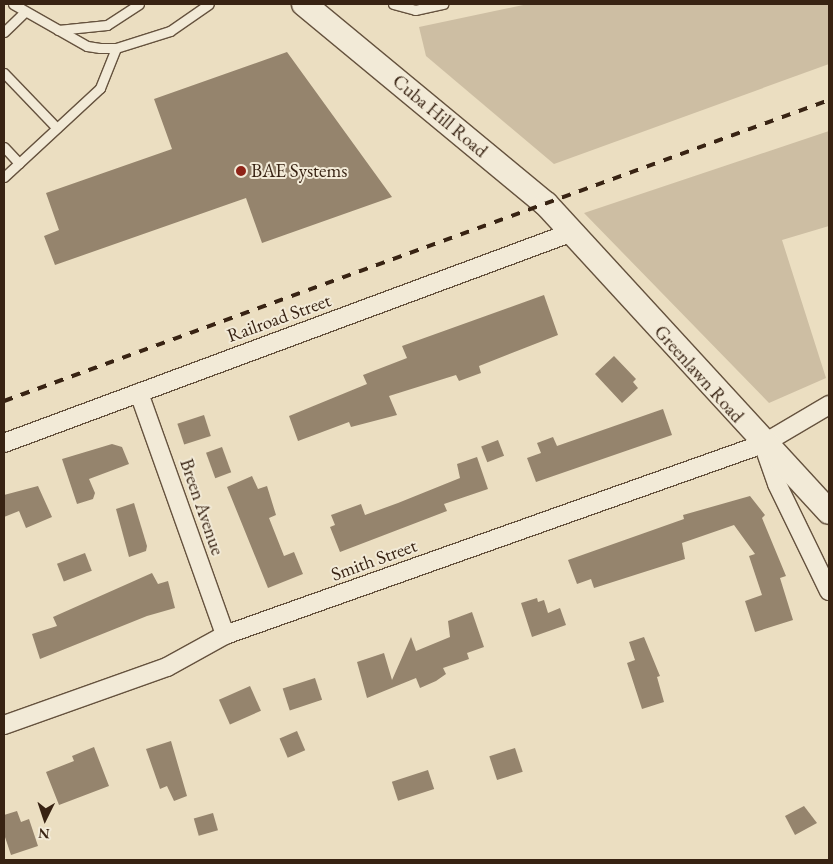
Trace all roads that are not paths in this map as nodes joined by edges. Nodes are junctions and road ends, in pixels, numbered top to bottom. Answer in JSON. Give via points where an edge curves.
{"nodes":[{"id":1,"x":13,"y":4,"type":"edge"},
{"id":2,"x":139,"y":4,"type":"edge"},
{"id":3,"x":209,"y":4,"type":"edge"},
{"id":4,"x":304,"y":4,"type":"edge"},
{"id":5,"x":393,"y":4,"type":"edge"},
{"id":6,"x":444,"y":4,"type":"edge"},
{"id":7,"x":24,"y":13,"type":"junction"},
{"id":8,"x":56,"y":30,"type":"junction"},
{"id":9,"x":4,"y":32,"type":"edge"},
{"id":10,"x":116,"y":48,"type":"junction"},
{"id":11,"x":4,"y":73,"type":"edge"},
{"id":12,"x":57,"y":128,"type":"junction"},
{"id":13,"x":4,"y":147,"type":"edge"},
{"id":14,"x":20,"y":163,"type":"junction"},
{"id":15,"x":4,"y":177,"type":"edge"},
{"id":16,"x":570,"y":233,"type":"junction"},
{"id":17,"x":139,"y":393,"type":"junction"},
{"id":18,"x":829,"y":405,"type":"edge"},
{"id":19,"x":4,"y":443,"type":"edge"},
{"id":20,"x":763,"y":444,"type":"junction"},
{"id":21,"x":829,"y":512,"type":"edge"},
{"id":22,"x":829,"y":591,"type":"edge"},
{"id":23,"x":225,"y":635,"type":"junction"},
{"id":24,"x":4,"y":726,"type":"edge"}],
"edges":[{"from":1,"to":7,"type":"lane"},
{"from":2,"to":8,"type":"lane","via":[[107,25]]},
{"from":3,"to":10,"type":"lane","via":[[170,31]]},
{"from":4,"to":16,"type":"main road","name":"Cuba Hill Road","via":[[546,204]]},
{"from":5,"to":6,"type":"lane","via":[[415,10]]},
{"from":7,"to":8,"type":"lane"},
{"from":7,"to":9,"type":"lane"},
{"from":8,"to":10,"type":"lane","via":[[87,46]]},
{"from":10,"to":12,"type":"lane","via":[[100,88]]},
{"from":11,"to":12,"type":"lane"},
{"from":12,"to":14,"type":"lane"},
{"from":13,"to":14,"type":"lane"},
{"from":14,"to":15,"type":"lane"},
{"from":16,"to":17,"type":"street","name":"Railroad Street"},
{"from":16,"to":20,"type":"main road","name":"Greenlawn Road"},
{"from":17,"to":19,"type":"street","name":"Railroad Street"},
{"from":17,"to":23,"type":"street","name":"Breen Avenue"},
{"from":18,"to":20,"type":"street","name":"Smith Street"},
{"from":20,"to":21,"type":"main road","name":"Greenlawn Road"},
{"from":20,"to":22,"type":"street","via":[[776,484]]},
{"from":20,"to":23,"type":"street","name":"Smith Street"},
{"from":23,"to":24,"type":"street","name":"Smith Street","via":[[167,666]]}]}
